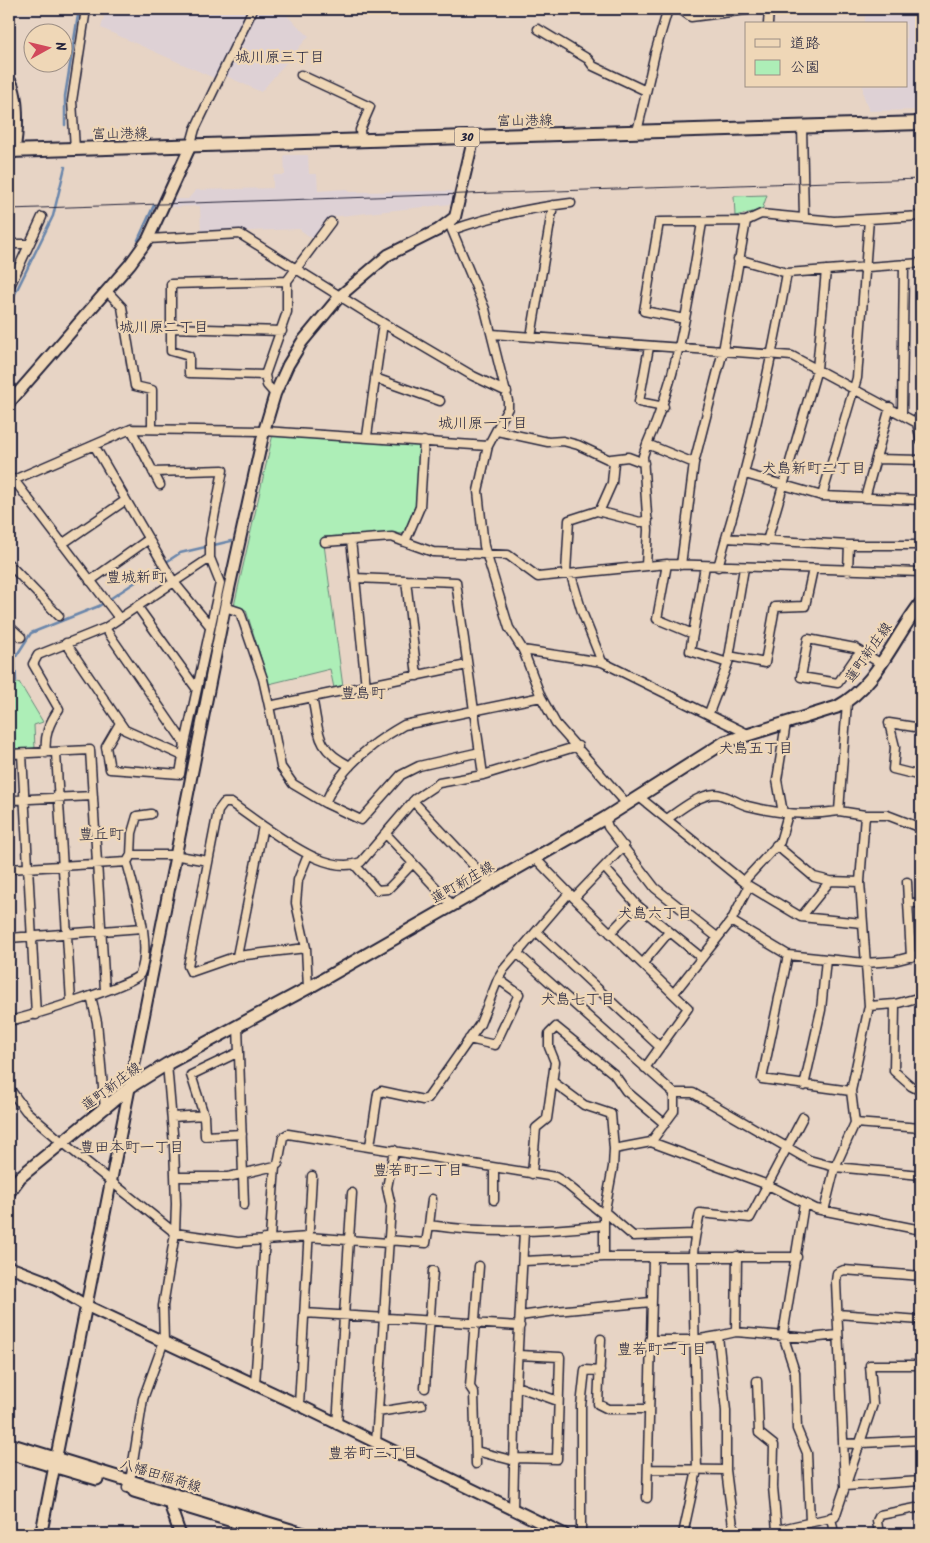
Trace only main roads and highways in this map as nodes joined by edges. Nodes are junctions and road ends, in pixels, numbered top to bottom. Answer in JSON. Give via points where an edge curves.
{"nodes":[{"id":1,"x":9,"y":83,"type":"edge"},
{"id":2,"x":921,"y":123,"type":"edge"},
{"id":3,"x":10,"y":148,"type":"edge"},
{"id":4,"x":921,"y":602,"type":"edge"},
{"id":5,"x":9,"y":1192,"type":"edge"},
{"id":6,"x":9,"y":1444,"type":"edge"},
{"id":7,"x":9,"y":1453,"type":"edge"},
{"id":8,"x":54,"y":1462,"type":"junction"},
{"id":9,"x":170,"y":1498,"type":"junction"},
{"id":10,"x":275,"y":1534,"type":"edge"},
{"id":11,"x":304,"y":1534,"type":"edge"}],
"edges":[{"from":1,"to":3,"type":"highway","via":[[15,140]]},
{"from":2,"to":3,"type":"main road","name":"富山港線","number":"30","via":[[190,147]]},
{"from":4,"to":5,"type":"main road","name":"蓮町新庄線","via":[[860,692],[847,702],[725,742],[605,818],[308,988],[167,1064],[130,1087],[62,1142],[20,1177]]},
{"from":6,"to":8,"type":"main road","name":"八幡田稲荷線"},
{"from":7,"to":8,"type":"main road","name":"八幡田稲荷線"},
{"from":8,"to":9,"type":"main road","name":"八幡田稲荷線"},
{"from":9,"to":10,"type":"main road","name":"八幡田稲荷線"},
{"from":9,"to":11,"type":"main road","name":"八幡田稲荷線"}]}
